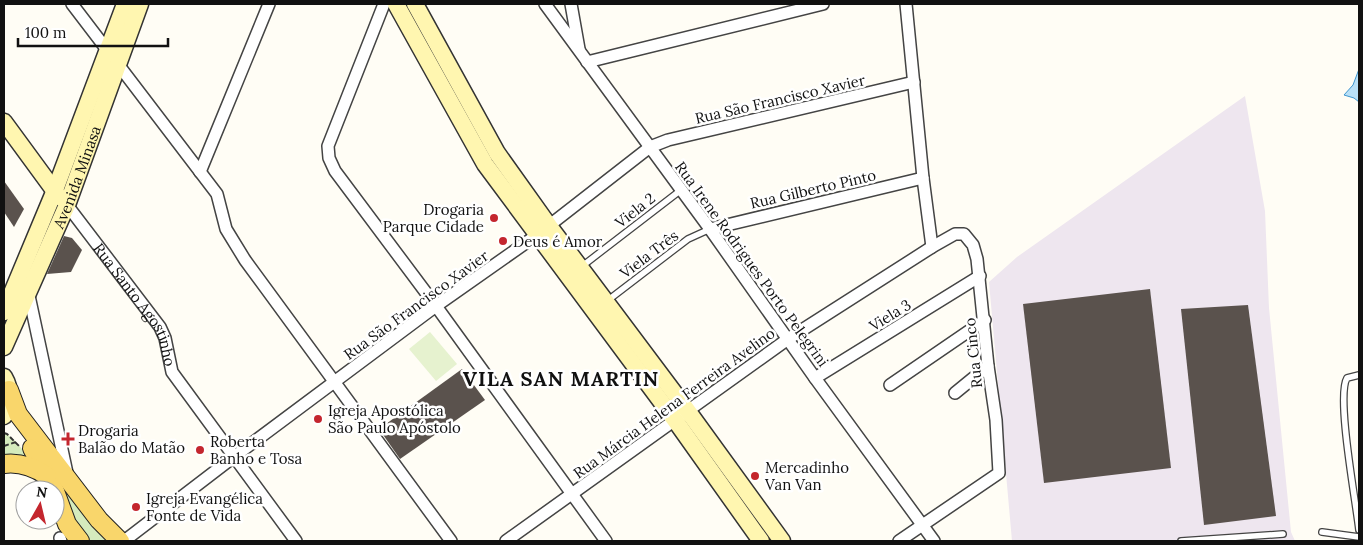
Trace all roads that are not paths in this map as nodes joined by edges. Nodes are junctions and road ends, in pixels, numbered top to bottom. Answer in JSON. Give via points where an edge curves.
{"nodes":[{"id":1,"x":72,"y":4,"type":"edge"},
{"id":2,"x":125,"y":4,"type":"edge"},
{"id":3,"x":140,"y":4,"type":"edge"},
{"id":4,"x":268,"y":4,"type":"edge"},
{"id":5,"x":384,"y":4,"type":"edge"},
{"id":6,"x":396,"y":4,"type":"edge"},
{"id":7,"x":415,"y":4,"type":"edge"},
{"id":8,"x":545,"y":4,"type":"edge"},
{"id":9,"x":571,"y":4,"type":"edge"},
{"id":10,"x":823,"y":4,"type":"edge"},
{"id":11,"x":906,"y":4,"type":"edge"},
{"id":12,"x":579,"y":51,"type":"junction"},
{"id":13,"x":112,"y":56,"type":"junction"},
{"id":14,"x":587,"y":62,"type":"junction"},
{"id":15,"x":914,"y":82,"type":"junction"},
{"id":16,"x":4,"y":122,"type":"edge"},
{"id":17,"x":650,"y":147,"type":"junction"},
{"id":18,"x":200,"y":172,"type":"junction"},
{"id":19,"x":923,"y":178,"type":"junction"},
{"id":20,"x":55,"y":190,"type":"junction"},
{"id":21,"x":681,"y":190,"type":"junction"},
{"id":22,"x":67,"y":205,"type":"junction"},
{"id":23,"x":710,"y":229,"type":"junction"},
{"id":24,"x":543,"y":231,"type":"junction"},
{"id":25,"x":964,"y":234,"type":"joint"},
{"id":26,"x":932,"y":247,"type":"junction"},
{"id":27,"x":579,"y":268,"type":"junction"},
{"id":28,"x":980,"y":276,"type":"junction"},
{"id":29,"x":28,"y":291,"type":"junction"},
{"id":30,"x":606,"y":303,"type":"junction"},
{"id":31,"x":436,"y":306,"type":"junction"},
{"id":32,"x":4,"y":312,"type":"edge"},
{"id":33,"x":985,"y":320,"type":"junction"},
{"id":34,"x":788,"y":339,"type":"junction"},
{"id":35,"x":4,"y":347,"type":"edge"},
{"id":36,"x":988,"y":366,"type":"junction"},
{"id":37,"x":1359,"y":375,"type":"edge"},
{"id":38,"x":815,"y":378,"type":"junction"},
{"id":39,"x":6,"y":383,"type":"edge"},
{"id":40,"x":336,"y":383,"type":"junction"},
{"id":41,"x":890,"y":385,"type":"dead end"},
{"id":42,"x":955,"y":393,"type":"dead end"},
{"id":43,"x":4,"y":415,"type":"edge"},
{"id":44,"x":681,"y":415,"type":"junction"},
{"id":45,"x":235,"y":456,"type":"junction"},
{"id":46,"x":4,"y":464,"type":"edge"},
{"id":47,"x":51,"y":480,"type":"edge"},
{"id":48,"x":53,"y":480,"type":"edge"},
{"id":49,"x":54,"y":480,"type":"edge"},
{"id":50,"x":55,"y":480,"type":"edge"},
{"id":51,"x":65,"y":492,"type":"edge"},
{"id":52,"x":572,"y":495,"type":"junction"},
{"id":53,"x":65,"y":517,"type":"edge"},
{"id":54,"x":922,"y":524,"type":"junction"},
{"id":55,"x":1359,"y":530,"type":"edge"},
{"id":56,"x":1322,"y":532,"type":"dead end"},
{"id":57,"x":1283,"y":534,"type":"dead end"},
{"id":58,"x":1359,"y":537,"type":"edge"},
{"id":59,"x":80,"y":541,"type":"edge"},
{"id":60,"x":120,"y":541,"type":"edge"},
{"id":61,"x":124,"y":541,"type":"edge"},
{"id":62,"x":296,"y":541,"type":"edge"},
{"id":63,"x":451,"y":541,"type":"edge"},
{"id":64,"x":506,"y":541,"type":"edge"},
{"id":65,"x":606,"y":541,"type":"edge"},
{"id":66,"x":761,"y":541,"type":"edge"},
{"id":67,"x":782,"y":541,"type":"edge"},
{"id":68,"x":899,"y":541,"type":"edge"},
{"id":69,"x":934,"y":541,"type":"edge"},
{"id":70,"x":1181,"y":541,"type":"edge"}],
"edges":[{"from":1,"to":13,"type":"street"},
{"from":2,"to":13,"type":"main road","name":"Avenida Minasa"},
{"from":3,"to":13,"type":"main road","name":"Avenida Minasa"},
{"from":4,"to":18,"type":"street"},
{"from":5,"to":31,"type":"street","via":[[328,146],[329,158],[335,171]]},
{"from":6,"to":24,"type":"main road","via":[[485,164]]},
{"from":7,"to":24,"type":"main road"},
{"from":8,"to":12,"type":"street","name":"Rua Irene Rodrigues Porto Pelegrini"},
{"from":9,"to":12,"type":"street"},
{"from":10,"to":14,"type":"street"},
{"from":11,"to":15,"type":"street"},
{"from":12,"to":14,"type":"street","name":"Rua Irene Rodrigues Porto Pelegrini"},
{"from":13,"to":18,"type":"street"},
{"from":13,"to":20,"type":"main road","name":"Avenida Minasa"},
{"from":13,"to":22,"type":"main road","name":"Avenida Minasa"},
{"from":14,"to":17,"type":"street","name":"Rua Irene Rodrigues Porto Pelegrini"},
{"from":15,"to":17,"type":"street","name":"Rua São Francisco Xavier"},
{"from":15,"to":19,"type":"street"},
{"from":16,"to":20,"type":"main road","name":"Rua Santo Agostinho"},
{"from":17,"to":21,"type":"street","name":"Rua Irene Rodrigues Porto Pelegrini"},
{"from":17,"to":24,"type":"street","name":"Rua São Francisco Xavier"},
{"from":18,"to":40,"type":"street","via":[[217,194],[226,229],[245,260]]},
{"from":19,"to":23,"type":"street","name":"Rua Gilberto Pinto"},
{"from":19,"to":26,"type":"street"},
{"from":20,"to":22,"type":"main road","name":"Rua Santo Agostinho"},
{"from":20,"to":32,"type":"main road","name":"Avenida Minasa"},
{"from":21,"to":23,"type":"street","name":"Rua Irene Rodrigues Porto Pelegrini"},
{"from":21,"to":27,"type":"lane","name":"Viela 2"},
{"from":22,"to":29,"type":"main road","name":"Avenida Minasa"},
{"from":22,"to":45,"type":"street","name":"Rua Santo Agostinho","via":[[160,327],[172,372]]},
{"from":23,"to":30,"type":"lane","name":"Viela Três","via":[[688,239]]},
{"from":23,"to":34,"type":"street","name":"Rua Irene Rodrigues Porto Pelegrini"},
{"from":24,"to":27,"type":"main road"},
{"from":24,"to":31,"type":"street","name":"Rua São Francisco Xavier"},
{"from":24,"to":44,"type":"main road"},
{"from":25,"to":26,"type":"street","name":"Rua Márcia Helena Ferreira Avelino","via":[[954,234]]},
{"from":25,"to":28,"type":"street","name":"Rua Cinco","via":[[973,245]]},
{"from":26,"to":34,"type":"street","name":"Rua Márcia Helena Ferreira Avelino"},
{"from":27,"to":30,"type":"main road"},
{"from":28,"to":33,"type":"street","name":"Rua Cinco"},
{"from":28,"to":38,"type":"street","name":"Viela 3"},
{"from":29,"to":35,"type":"main road","name":"Avenida Minasa"},
{"from":29,"to":50,"type":"street"},
{"from":30,"to":44,"type":"main road"},
{"from":31,"to":40,"type":"street","name":"Rua São Francisco Xavier"},
{"from":31,"to":52,"type":"street"},
{"from":33,"to":36,"type":"street","name":"Rua Cinco"},
{"from":33,"to":41,"type":"street"},
{"from":34,"to":38,"type":"street","name":"Rua Irene Rodrigues Porto Pelegrini"},
{"from":34,"to":44,"type":"street","name":"Rua Márcia Helena Ferreira Avelino"},
{"from":36,"to":42,"type":"street"},
{"from":36,"to":54,"type":"street","name":"Rua Cinco","via":[[999,473]]},
{"from":37,"to":55,"type":"lane","via":[[1347,378],[1344,384],[1343,411]]},
{"from":38,"to":54,"type":"street","name":"Rua Irene Rodrigues Porto Pelegrini"},
{"from":39,"to":43,"type":"main road","via":[[9,402]]},
{"from":39,"to":49,"type":"main road","via":[[18,414]]},
{"from":40,"to":45,"type":"street","name":"Rua São Francisco Xavier"},
{"from":40,"to":63,"type":"street"},
{"from":43,"to":48,"type":"main road"},
{"from":44,"to":52,"type":"street","name":"Rua Márcia Helena Ferreira Avelino"},
{"from":44,"to":66,"type":"main road"},
{"from":44,"to":67,"type":"main road"},
{"from":45,"to":61,"type":"street","name":"Rua São Francisco Xavier"},
{"from":45,"to":62,"type":"street","name":"Rua Santo Agostinho"},
{"from":46,"to":47,"type":"main road","via":[[34,467]]},
{"from":51,"to":60,"type":"main road"},
{"from":52,"to":64,"type":"street","name":"Rua Márcia Helena Ferreira Avelino"},
{"from":52,"to":65,"type":"street"},
{"from":53,"to":59,"type":"main road"},
{"from":54,"to":68,"type":"street"},
{"from":54,"to":69,"type":"street","name":"Rua Irene Rodrigues Porto Pelegrini"},
{"from":56,"to":58,"type":"lane"},
{"from":57,"to":70,"type":"lane"}]}
